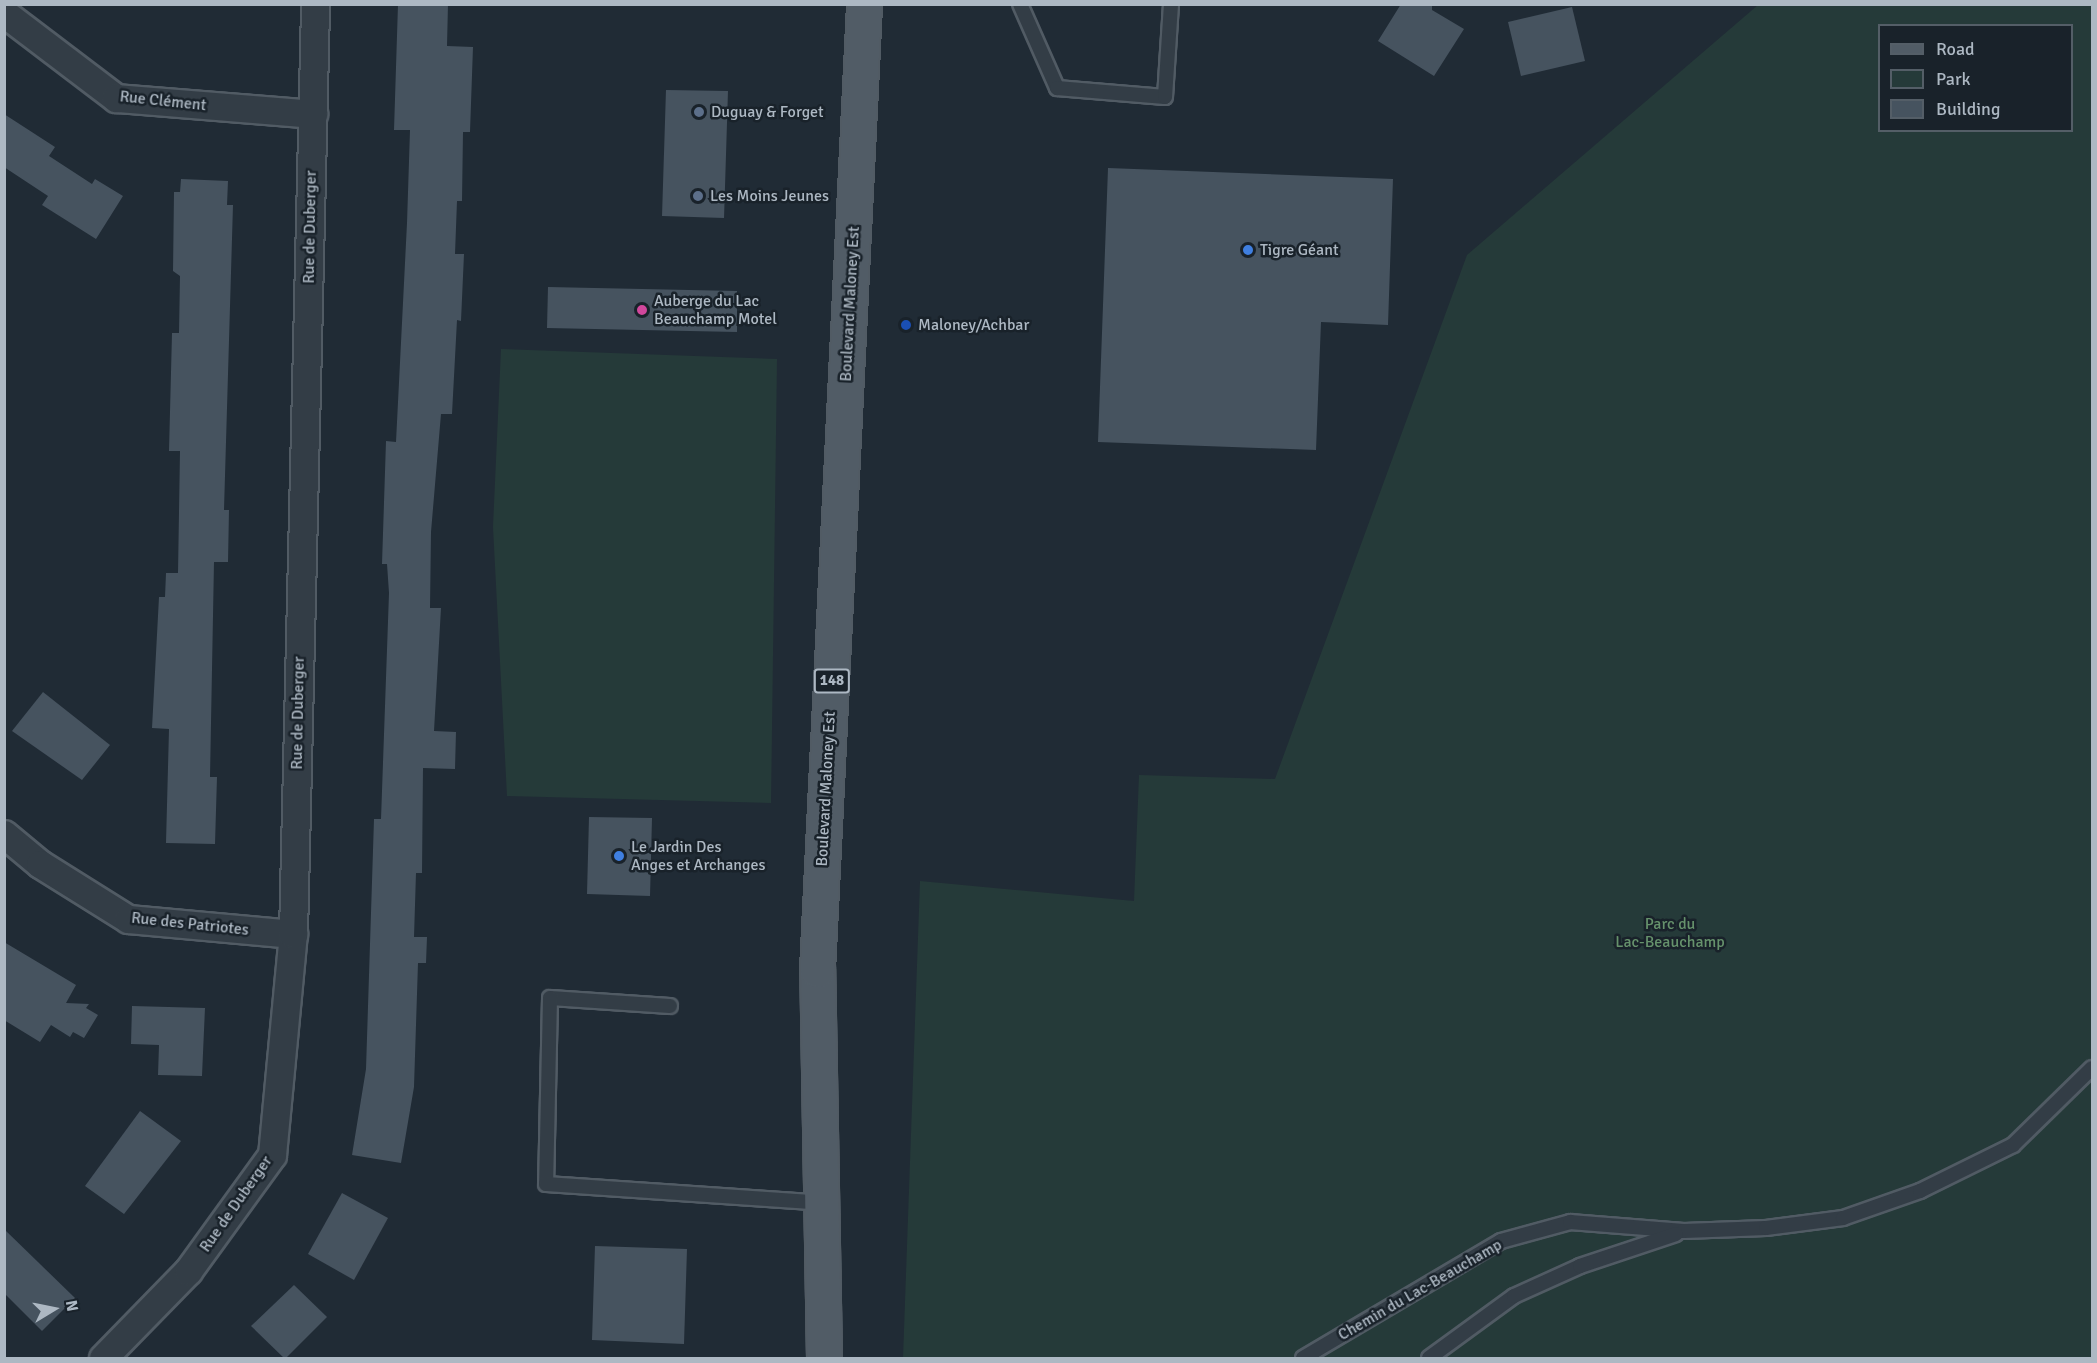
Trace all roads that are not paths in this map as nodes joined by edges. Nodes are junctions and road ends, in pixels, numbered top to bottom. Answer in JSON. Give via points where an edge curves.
{"nodes":[{"id":1,"x":315,"y":4,"type":"edge"},
{"id":2,"x":864,"y":4,"type":"edge"},
{"id":3,"x":1020,"y":4,"type":"edge"},
{"id":4,"x":1171,"y":4,"type":"edge"},
{"id":5,"x":4,"y":13,"type":"edge"},
{"id":6,"x":313,"y":114,"type":"junction"},
{"id":7,"x":4,"y":834,"type":"edge"},
{"id":8,"x":293,"y":934,"type":"junction"},
{"id":9,"x":670,"y":1006,"type":"dead end"},
{"id":10,"x":2092,"y":1068,"type":"edge"},
{"id":11,"x":822,"y":1203,"type":"junction"},
{"id":12,"x":1684,"y":1231,"type":"junction"},
{"id":13,"x":1310,"y":1357,"type":"edge"},
{"id":14,"x":103,"y":1359,"type":"edge"},
{"id":15,"x":824,"y":1359,"type":"edge"},
{"id":16,"x":1429,"y":1359,"type":"edge"}],
"edges":[{"from":1,"to":6,"type":"street","name":"Rue de Duberger"},
{"from":2,"to":11,"type":"main road","name":"Boulevard Maloney Est","number":"148","via":[[817,970]]},
{"from":3,"to":4,"type":"lane","via":[[1057,88],[1165,97]]},
{"from":5,"to":6,"type":"street","name":"Rue Clément","via":[[116,98]]},
{"from":6,"to":8,"type":"street","name":"Rue de Duberger"},
{"from":7,"to":8,"type":"street","name":"Rue des Patriotes","via":[[40,864],[128,919]]},
{"from":8,"to":14,"type":"street","name":"Rue de Duberger","via":[[272,1155],[188,1271]]},
{"from":9,"to":11,"type":"lane","via":[[550,998],[546,1184]]},
{"from":10,"to":12,"type":"lane","name":"Chemin du Lac-Beauchamp","via":[[2013,1144],[1920,1191],[1843,1218],[1766,1228]]},
{"from":11,"to":15,"type":"main road","name":"Boulevard Maloney Est","number":"148"},
{"from":12,"to":13,"type":"lane","name":"Chemin du Lac-Beauchamp","via":[[1570,1222],[1501,1241]]},
{"from":12,"to":16,"type":"lane","name":"Chemin du Lac-Beauchamp","via":[[1580,1266],[1514,1296]]}]}
